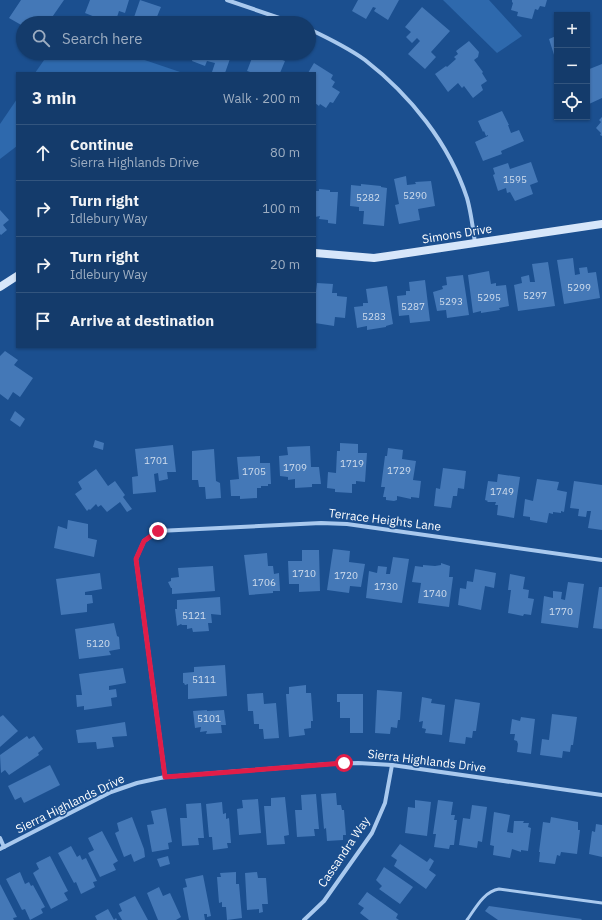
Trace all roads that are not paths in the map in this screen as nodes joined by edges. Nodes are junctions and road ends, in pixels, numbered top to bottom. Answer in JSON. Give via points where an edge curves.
{"nodes":[{"id":1,"x":228,"y":0,"type":"edge"},
{"id":2,"x":274,"y":16,"type":"edge"},
{"id":3,"x":316,"y":32,"type":"edge"},
{"id":4,"x":602,"y":224,"type":"edge"},
{"id":5,"x":475,"y":243,"type":"junction"},
{"id":6,"x":316,"y":253,"type":"edge"},
{"id":7,"x":16,"y":277,"type":"edge"},
{"id":8,"x":0,"y":287,"type":"edge"},
{"id":9,"x":602,"y":560,"type":"edge"},
{"id":10,"x":392,"y":765,"type":"junction"},
{"id":11,"x":165,"y":777,"type":"junction"},
{"id":12,"x":602,"y":795,"type":"edge"},
{"id":13,"x":0,"y":838,"type":"edge"},
{"id":14,"x":2,"y":848,"type":"edge"},
{"id":15,"x":602,"y":903,"type":"edge"},
{"id":16,"x":304,"y":920,"type":"edge"},
{"id":17,"x":467,"y":920,"type":"edge"}],
"edges":[{"from":1,"to":2,"type":"street"},
{"from":3,"to":5,"type":"street","via":[[337,42],[364,60],[389,80],[422,116],[442,145],[462,185],[472,217]]},
{"from":4,"to":5,"type":"street","name":"Simons Drive"},
{"from":5,"to":6,"type":"street","name":"Simons Drive","via":[[374,258]]},
{"from":7,"to":8,"type":"street"},
{"from":9,"to":11,"type":"street","name":"Terrace Heights Lane","via":[[347,524],[158,531],[144,541],[136,559]]},
{"from":10,"to":11,"type":"street","name":"Sierra Highlands Drive","via":[[329,764]]},
{"from":10,"to":12,"type":"street","name":"Sierra Highlands Drive"},
{"from":10,"to":16,"type":"street","name":"Cassandra Way","via":[[385,803],[372,833],[324,901]]},
{"from":11,"to":14,"type":"street","name":"Sierra Highlands Drive","via":[[111,792]]},
{"from":13,"to":14,"type":"street"},
{"from":15,"to":17,"type":"lane","via":[[499,889],[487,894]]}]}
